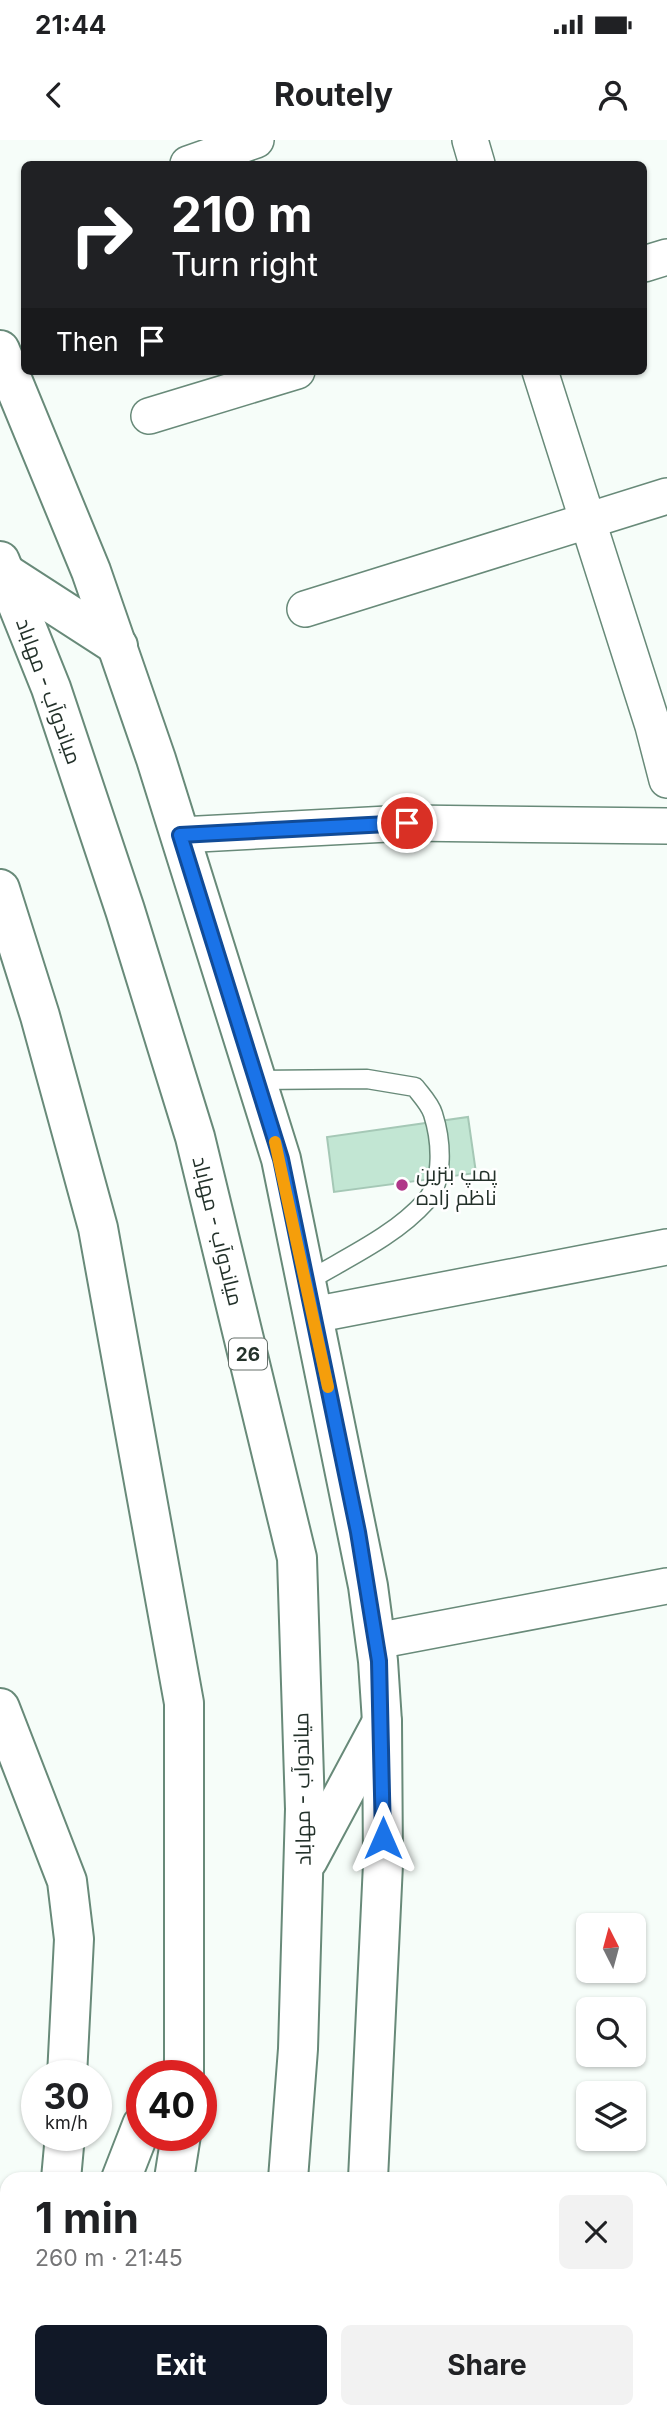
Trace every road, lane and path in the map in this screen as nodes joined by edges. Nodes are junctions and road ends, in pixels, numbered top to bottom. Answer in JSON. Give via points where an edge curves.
{"nodes":[{"id":1,"x":256,"y":140,"type":"edge"},
{"id":2,"x":470,"y":140,"type":"edge"},
{"id":3,"x":196,"y":161,"type":"edge"},
{"id":4,"x":476,"y":161,"type":"edge"},
{"id":5,"x":667,"y":257,"type":"edge"},
{"id":6,"x":647,"y":263,"type":"edge"},
{"id":7,"x":0,"y":349,"type":"edge"},
{"id":8,"x":284,"y":375,"type":"edge"},
{"id":9,"x":541,"y":375,"type":"edge"},
{"id":10,"x":149,"y":416,"type":"dead end"},
{"id":11,"x":667,"y":496,"type":"edge"},
{"id":12,"x":588,"y":521,"type":"junction"},
{"id":13,"x":2,"y":567,"type":"edge"},
{"id":14,"x":305,"y":609,"type":"dead end"},
{"id":15,"x":118,"y":646,"type":"junction"},
{"id":16,"x":660,"y":724,"type":"edge"},
{"id":17,"x":667,"y":780,"type":"edge"},
{"id":18,"x":667,"y":826,"type":"edge"},
{"id":19,"x":180,"y":835,"type":"junction"},
{"id":20,"x":0,"y":889,"type":"edge"},
{"id":21,"x":256,"y":1080,"type":"junction"},
{"id":22,"x":667,"y":1247,"type":"edge"},
{"id":23,"x":310,"y":1298,"type":"junction"},
{"id":24,"x":667,"y":1586,"type":"edge"},
{"id":25,"x":376,"y":1641,"type":"junction"},
{"id":26,"x":0,"y":1708,"type":"edge"},
{"id":27,"x":382,"y":1722,"type":"junction"},
{"id":28,"x":303,"y":1868,"type":"junction"},
{"id":29,"x":184,"y":2028,"type":"junction"},
{"id":30,"x":68,"y":2060,"type":"edge"},
{"id":31,"x":170,"y":2060,"type":"edge"},
{"id":32,"x":184,"y":2060,"type":"edge"},
{"id":33,"x":64,"y":2151,"type":"edge"},
{"id":34,"x":132,"y":2151,"type":"edge"},
{"id":35,"x":178,"y":2151,"type":"edge"},
{"id":36,"x":62,"y":2172,"type":"edge"},
{"id":37,"x":124,"y":2172,"type":"edge"},
{"id":38,"x":175,"y":2172,"type":"edge"},
{"id":39,"x":289,"y":2172,"type":"edge"},
{"id":40,"x":368,"y":2172,"type":"edge"}],
"edges":[{"from":1,"to":3,"type":"street"},
{"from":2,"to":4,"type":"street"},
{"from":5,"to":6,"type":"street"},
{"from":7,"to":15,"type":"main road"},
{"from":8,"to":10,"type":"street"},
{"from":9,"to":12,"type":"street"},
{"from":11,"to":12,"type":"street"},
{"from":12,"to":14,"type":"street"},
{"from":12,"to":16,"type":"street"},
{"from":13,"to":15,"type":"main road"},
{"from":13,"to":28,"type":"main road","name":"میاندوآب - مهاباد","number":"26","via":[[51,688],[195,1137],[297,1558]]},
{"from":15,"to":19,"type":"main road"},
{"from":16,"to":17,"type":"street"},
{"from":18,"to":19,"type":"street","via":[[407,823]]},
{"from":19,"to":21,"type":"main road"},
{"from":20,"to":29,"type":"main road","via":[[98,1228],[184,1703]]},
{"from":21,"to":23,"type":"main road","via":[[281,1159]]},
{"from":21,"to":23,"type":"lane","via":[[367,1079],[415,1087],[432,1111],[439,1142],[438,1180],[428,1200]]},
{"from":22,"to":23,"type":"street"},
{"from":23,"to":25,"type":"main road","via":[[369,1586]]},
{"from":24,"to":25,"type":"street"},
{"from":25,"to":27,"type":"main road"},
{"from":26,"to":30,"type":"main road","via":[[67,1881],[74,1939]]},
{"from":27,"to":28,"type":"main road"},
{"from":27,"to":40,"type":"main road","via":[[383,1864]]},
{"from":28,"to":39,"type":"main road","name":"میاندوآب - مهاباد","number":"26","via":[[298,2049]]},
{"from":29,"to":31,"type":"main road"},
{"from":29,"to":32,"type":"main road"},
{"from":33,"to":36,"type":"main road"},
{"from":34,"to":37,"type":"main road"},
{"from":35,"to":38,"type":"main road"}]}
